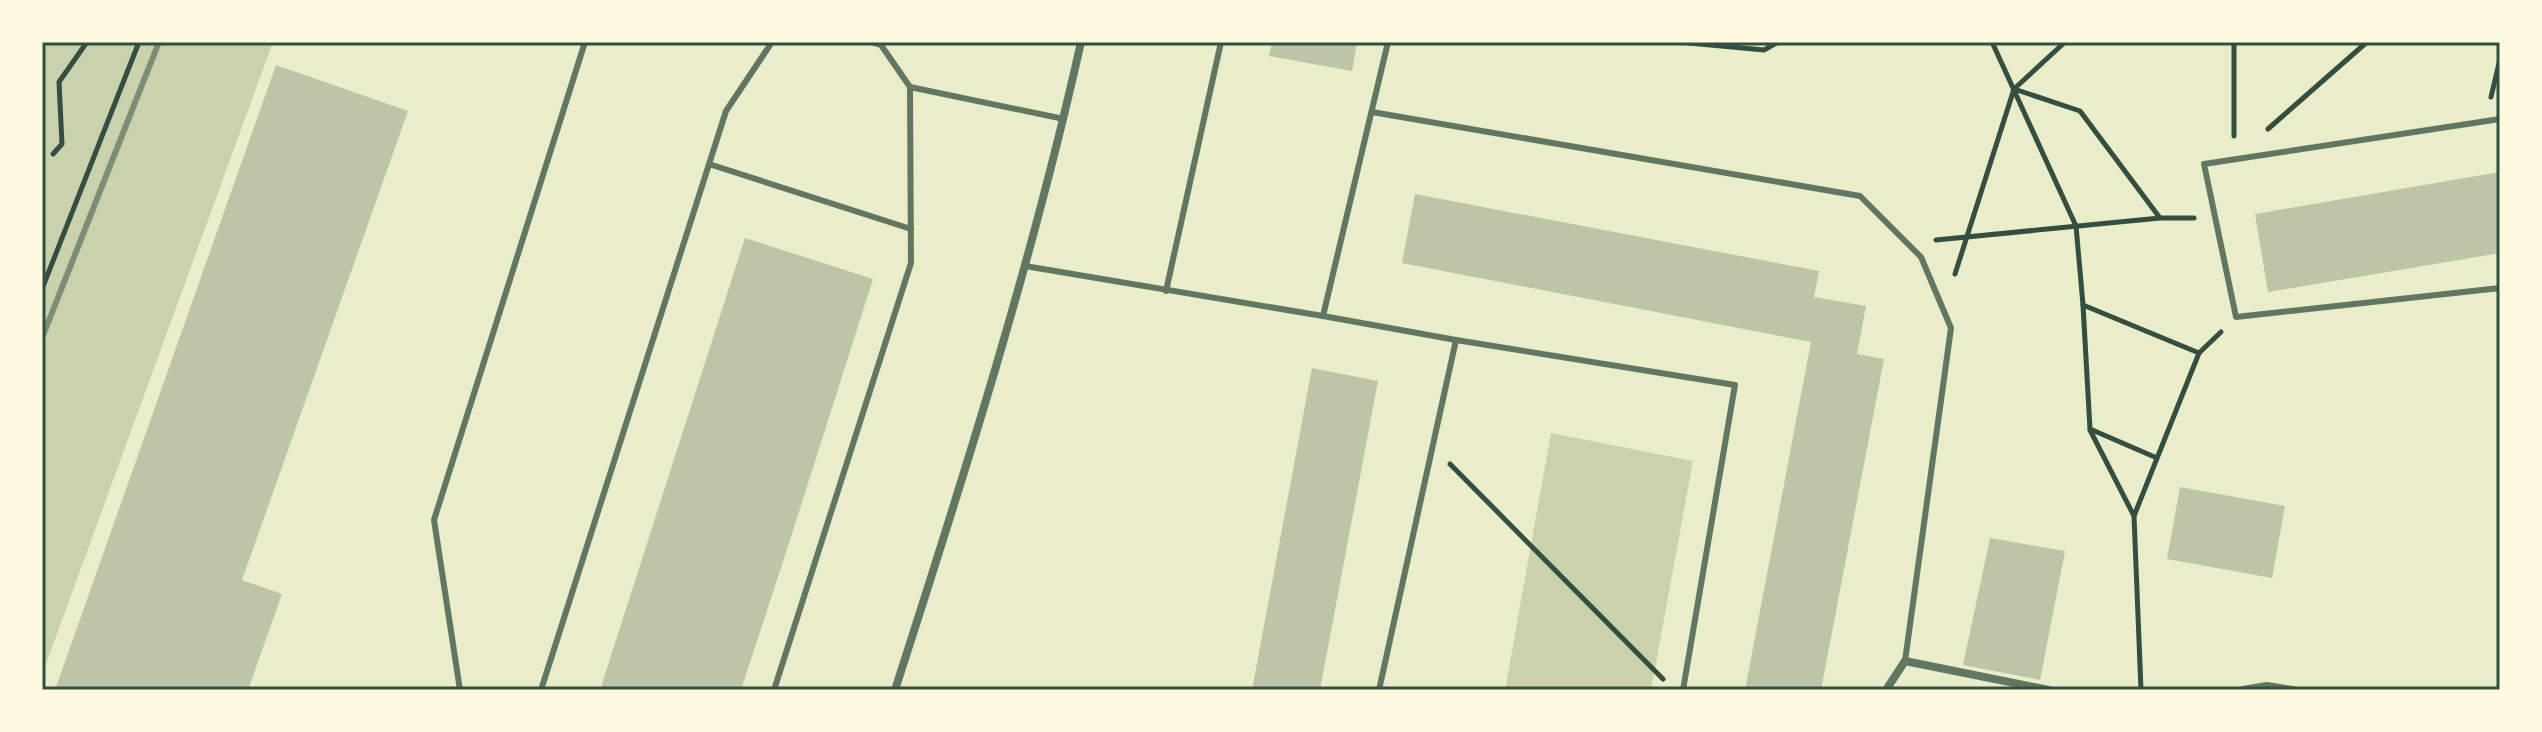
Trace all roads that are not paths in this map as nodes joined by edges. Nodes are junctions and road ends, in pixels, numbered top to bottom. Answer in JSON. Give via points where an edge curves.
{"nodes":[{"id":1,"x":585,"y":42,"type":"edge"},
{"id":2,"x":772,"y":42,"type":"edge"},
{"id":3,"x":871,"y":42,"type":"edge"},
{"id":4,"x":1081,"y":42,"type":"edge"},
{"id":5,"x":1221,"y":42,"type":"edge"},
{"id":6,"x":1388,"y":42,"type":"edge"},
{"id":7,"x":910,"y":87,"type":"junction"},
{"id":8,"x":1372,"y":112,"type":"junction"},
{"id":9,"x":1064,"y":119,"type":"junction"},
{"id":10,"x":2500,"y":119,"type":"edge"},
{"id":11,"x":709,"y":164,"type":"junction"},
{"id":12,"x":911,"y":229,"type":"junction"},
{"id":13,"x":1025,"y":266,"type":"junction"},
{"id":14,"x":2500,"y":288,"type":"edge"},
{"id":15,"x":1166,"y":291,"type":"junction"},
{"id":16,"x":1323,"y":316,"type":"junction"},
{"id":17,"x":1456,"y":340,"type":"junction"},
{"id":18,"x":1905,"y":661,"type":"junction"},
{"id":19,"x":460,"y":690,"type":"edge"},
{"id":20,"x":541,"y":690,"type":"edge"},
{"id":21,"x":774,"y":690,"type":"edge"},
{"id":22,"x":895,"y":690,"type":"edge"},
{"id":23,"x":1379,"y":690,"type":"edge"},
{"id":24,"x":1683,"y":690,"type":"edge"},
{"id":25,"x":1886,"y":690,"type":"edge"},
{"id":26,"x":2049,"y":690,"type":"edge"},
{"id":27,"x":2243,"y":690,"type":"edge"},
{"id":28,"x":2293,"y":690,"type":"edge"}],
"edges":[{"from":1,"to":19,"type":"lane","via":[[434,520]]},
{"from":2,"to":11,"type":"lane","via":[[726,111]]},
{"from":3,"to":7,"type":"lane","via":[[881,45]]},
{"from":4,"to":9,"type":"street"},
{"from":5,"to":15,"type":"lane"},
{"from":6,"to":8,"type":"lane"},
{"from":7,"to":9,"type":"lane"},
{"from":7,"to":12,"type":"lane"},
{"from":8,"to":16,"type":"lane"},
{"from":8,"to":18,"type":"lane","via":[[1860,196],[1907,242],[1921,257],[1951,328]]},
{"from":9,"to":13,"type":"street"},
{"from":10,"to":14,"type":"lane","via":[[2204,164],[2236,317]]},
{"from":11,"to":12,"type":"lane"},
{"from":11,"to":20,"type":"lane"},
{"from":12,"to":21,"type":"lane","via":[[911,263]]},
{"from":13,"to":15,"type":"lane"},
{"from":13,"to":22,"type":"street","via":[[987,406]]},
{"from":15,"to":16,"type":"lane"},
{"from":16,"to":17,"type":"lane"},
{"from":17,"to":23,"type":"lane"},
{"from":17,"to":24,"type":"lane","via":[[1735,385]]},
{"from":18,"to":25,"type":"street"},
{"from":18,"to":26,"type":"street"},
{"from":27,"to":28,"type":"street"}]}
